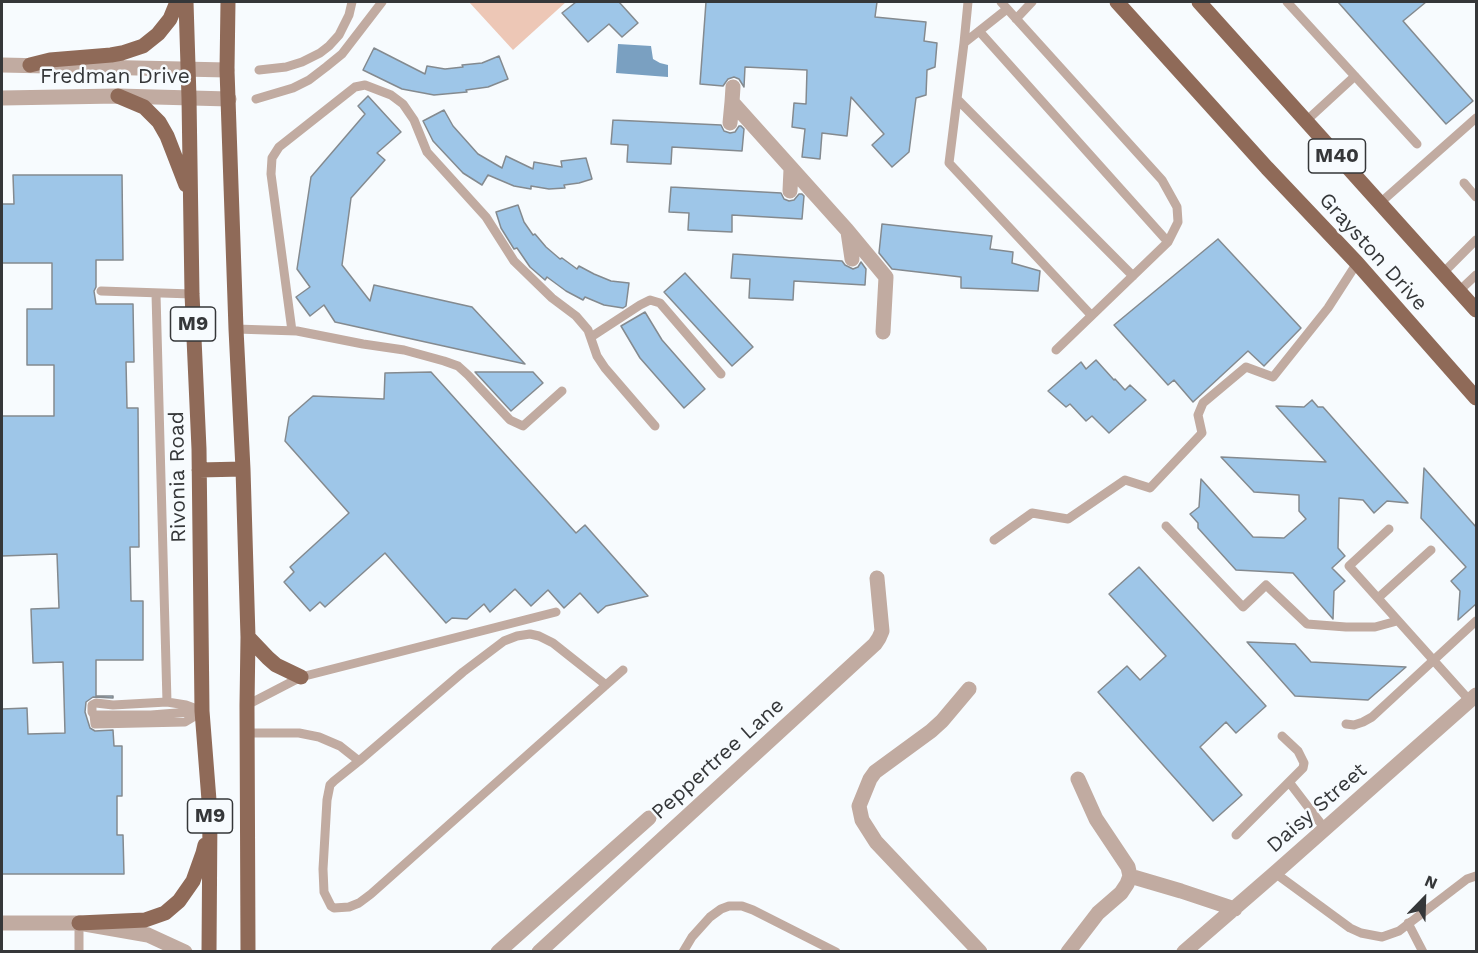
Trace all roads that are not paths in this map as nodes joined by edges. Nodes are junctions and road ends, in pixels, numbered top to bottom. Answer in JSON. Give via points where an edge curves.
{"nodes":[{"id":1,"x":177,"y":2,"type":"edge"},
{"id":2,"x":186,"y":2,"type":"edge"},
{"id":3,"x":228,"y":2,"type":"edge"},
{"id":4,"x":352,"y":2,"type":"edge"},
{"id":5,"x":382,"y":2,"type":"edge"},
{"id":6,"x":968,"y":2,"type":"edge"},
{"id":7,"x":1032,"y":2,"type":"edge"},
{"id":8,"x":1117,"y":2,"type":"edge"},
{"id":9,"x":1198,"y":2,"type":"edge"},
{"id":10,"x":1287,"y":2,"type":"edge"},
{"id":11,"x":1004,"y":5,"type":"edge"},
{"id":12,"x":1016,"y":19,"type":"junction"},
{"id":13,"x":979,"y":31,"type":"junction"},
{"id":14,"x":964,"y":44,"type":"junction"},
{"id":15,"x":2,"y":64,"type":"edge"},
{"id":16,"x":30,"y":65,"type":"junction"},
{"id":17,"x":188,"y":68,"type":"junction"},
{"id":18,"x":227,"y":70,"type":"junction"},
{"id":19,"x":259,"y":70,"type":"dead end"},
{"id":20,"x":1355,"y":76,"type":"junction"},
{"id":21,"x":118,"y":96,"type":"junction"},
{"id":22,"x":2,"y":98,"type":"edge"},
{"id":23,"x":189,"y":98,"type":"junction"},
{"id":24,"x":229,"y":99,"type":"junction"},
{"id":25,"x":256,"y":99,"type":"dead end"},
{"id":26,"x":957,"y":99,"type":"junction"},
{"id":27,"x":1476,"y":118,"type":"edge"},
{"id":28,"x":1306,"y":121,"type":"junction"},
{"id":29,"x":730,"y":123,"type":"dead end"},
{"id":30,"x":1418,"y":144,"type":"dead end"},
{"id":31,"x":791,"y":169,"type":"junction"},
{"id":32,"x":1464,"y":183,"type":"dead end"},
{"id":33,"x":790,"y":190,"type":"dead end"},
{"id":34,"x":1476,"y":198,"type":"edge"},
{"id":35,"x":191,"y":199,"type":"junction"},
{"id":36,"x":1380,"y":203,"type":"junction"},
{"id":37,"x":847,"y":230,"type":"junction"},
{"id":38,"x":1476,"y":240,"type":"edge"},
{"id":39,"x":1168,"y":242,"type":"junction"},
{"id":40,"x":852,"y":259,"type":"dead end"},
{"id":41,"x":1357,"y":263,"type":"junction"},
{"id":42,"x":1443,"y":273,"type":"junction"},
{"id":43,"x":1476,"y":275,"type":"edge"},
{"id":44,"x":1133,"y":276,"type":"junction"},
{"id":45,"x":101,"y":291,"type":"dead end"},
{"id":46,"x":1459,"y":291,"type":"junction"},
{"id":47,"x":156,"y":294,"type":"junction"},
{"id":48,"x":192,"y":294,"type":"junction"},
{"id":49,"x":1476,"y":310,"type":"edge"},
{"id":50,"x":1091,"y":315,"type":"junction"},
{"id":51,"x":236,"y":329,"type":"junction"},
{"id":52,"x":292,"y":331,"type":"junction"},
{"id":53,"x":883,"y":332,"type":"dead end"},
{"id":54,"x":591,"y":337,"type":"junction"},
{"id":55,"x":1056,"y":350,"type":"dead end"},
{"id":56,"x":721,"y":374,"type":"dead end"},
{"id":57,"x":562,"y":391,"type":"dead end"},
{"id":58,"x":1476,"y":398,"type":"edge"},
{"id":59,"x":655,"y":426,"type":"dead end"},
{"id":60,"x":243,"y":469,"type":"junction"},
{"id":61,"x":199,"y":470,"type":"junction"},
{"id":62,"x":1166,"y":526,"type":"dead end"},
{"id":63,"x":1389,"y":529,"type":"dead end"},
{"id":64,"x":994,"y":540,"type":"dead end"},
{"id":65,"x":1431,"y":550,"type":"dead end"},
{"id":66,"x":877,"y":578,"type":"dead end"},
{"id":67,"x":1378,"y":598,"type":"junction"},
{"id":68,"x":556,"y":612,"type":"dead end"},
{"id":69,"x":1397,"y":621,"type":"junction"},
{"id":70,"x":1476,"y":621,"type":"edge"},
{"id":71,"x":248,"y":637,"type":"junction"},
{"id":72,"x":1434,"y":661,"type":"junction"},
{"id":73,"x":622,"y":670,"type":"dead end"},
{"id":74,"x":301,"y":677,"type":"junction"},
{"id":75,"x":606,"y":685,"type":"junction"},
{"id":76,"x":969,"y":689,"type":"dead end"},
{"id":77,"x":1473,"y":698,"type":"edge"},
{"id":78,"x":167,"y":702,"type":"junction"},
{"id":79,"x":247,"y":705,"type":"junction"},
{"id":80,"x":202,"y":711,"type":"junction"},
{"id":81,"x":1346,"y":724,"type":"dead end"},
{"id":82,"x":247,"y":733,"type":"junction"},
{"id":83,"x":1282,"y":735,"type":"dead end"},
{"id":84,"x":359,"y":761,"type":"junction"},
{"id":85,"x":1078,"y":779,"type":"dead end"},
{"id":86,"x":1289,"y":782,"type":"junction"},
{"id":87,"x":210,"y":813,"type":"junction"},
{"id":88,"x":649,"y":818,"type":"dead end"},
{"id":89,"x":1325,"y":829,"type":"junction"},
{"id":90,"x":1236,"y":835,"type":"dead end"},
{"id":91,"x":1275,"y":873,"type":"junction"},
{"id":92,"x":1130,"y":876,"type":"junction"},
{"id":93,"x":1476,"y":876,"type":"edge"},
{"id":94,"x":1235,"y":909,"type":"junction"},
{"id":95,"x":2,"y":923,"type":"edge"},
{"id":96,"x":79,"y":923,"type":"junction"},
{"id":97,"x":1408,"y":923,"type":"junction"},
{"id":98,"x":1187,"y":950,"type":"edge"},
{"id":99,"x":79,"y":951,"type":"edge"},
{"id":100,"x":185,"y":951,"type":"edge"},
{"id":101,"x":209,"y":951,"type":"edge"},
{"id":102,"x":248,"y":951,"type":"edge"},
{"id":103,"x":498,"y":951,"type":"edge"},
{"id":104,"x":539,"y":951,"type":"edge"},
{"id":105,"x":683,"y":951,"type":"edge"},
{"id":106,"x":836,"y":951,"type":"edge"},
{"id":107,"x":981,"y":951,"type":"edge"},
{"id":108,"x":1068,"y":951,"type":"edge"},
{"id":109,"x":1423,"y":951,"type":"edge"}],
"edges":[{"from":1,"to":16,"type":"main road","via":[[170,19],[143,46],[111,55]]},
{"from":2,"to":17,"type":"main road","name":"Rivonia Road","number":"M9"},
{"from":3,"to":18,"type":"main road","number":"M9"},
{"from":4,"to":19,"type":"lane","via":[[339,35],[320,53],[302,63]]},
{"from":5,"to":25,"type":"lane","via":[[342,54],[326,67],[293,88]]},
{"from":6,"to":14,"type":"lane"},
{"from":7,"to":12,"type":"lane"},
{"from":8,"to":41,"type":"main road","name":"Grayston Drive","number":"M40"},
{"from":9,"to":28,"type":"main road","name":"Grayston Drive","number":"M40"},
{"from":10,"to":20,"type":"lane"},
{"from":11,"to":12,"type":"lane"},
{"from":11,"to":13,"type":"lane"},
{"from":12,"to":39,"type":"lane","via":[[1162,180],[1177,207],[1178,222]]},
{"from":13,"to":14,"type":"lane"},
{"from":13,"to":39,"type":"lane"},
{"from":14,"to":26,"type":"lane"},
{"from":15,"to":16,"type":"street","name":"Fredman Drive"},
{"from":16,"to":17,"type":"street","name":"Fredman Drive"},
{"from":17,"to":18,"type":"street","name":"Fredman Drive"},
{"from":17,"to":23,"type":"main road","name":"Rivonia Road","number":"M9"},
{"from":18,"to":24,"type":"main road","number":"M9"},
{"from":20,"to":28,"type":"lane"},
{"from":20,"to":30,"type":"lane"},
{"from":21,"to":22,"type":"street","name":"Fredman Drive"},
{"from":21,"to":23,"type":"street","name":"Fredman Drive"},
{"from":21,"to":35,"type":"main road","via":[[144,107],[159,122]]},
{"from":23,"to":24,"type":"street","name":"Fredman Drive"},
{"from":23,"to":35,"type":"main road","name":"Rivonia Road","number":"M9"},
{"from":24,"to":51,"type":"main road","number":"M9"},
{"from":26,"to":44,"type":"lane"},
{"from":26,"to":50,"type":"lane","via":[[949,163]]},
{"from":27,"to":36,"type":"lane"},
{"from":28,"to":36,"type":"main road","name":"Grayston Drive","number":"M40"},
{"from":29,"to":31,"type":"street","via":[[732,95]]},
{"from":31,"to":33,"type":"street"},
{"from":31,"to":37,"type":"street"},
{"from":32,"to":34,"type":"lane"},
{"from":35,"to":48,"type":"main road","name":"Rivonia Road","number":"M9"},
{"from":36,"to":42,"type":"main road","name":"Grayston Drive","number":"M40"},
{"from":37,"to":40,"type":"street"},
{"from":37,"to":53,"type":"street","via":[[886,277]]},
{"from":38,"to":42,"type":"lane"},
{"from":39,"to":44,"type":"lane"},
{"from":41,"to":58,"type":"main road","name":"Grayston Drive","number":"M40"},
{"from":41,"to":64,"type":"lane","via":[[1328,308],[1273,377],[1246,367],[1203,403],[1198,415],[1202,433],[1150,488],[1125,480],[1068,519],[1032,513]]},
{"from":42,"to":46,"type":"main road","name":"Grayston Drive","number":"M40"},
{"from":43,"to":46,"type":"lane"},
{"from":44,"to":50,"type":"lane"},
{"from":45,"to":47,"type":"lane"},
{"from":46,"to":49,"type":"main road","name":"Grayston Drive","number":"M40"},
{"from":47,"to":48,"type":"lane"},
{"from":47,"to":78,"type":"lane"},
{"from":48,"to":61,"type":"main road","name":"Rivonia Road","number":"M9"},
{"from":50,"to":55,"type":"lane"},
{"from":51,"to":52,"type":"lane"},
{"from":51,"to":60,"type":"main road","number":"M9"},
{"from":52,"to":54,"type":"lane","via":[[272,158],[279,147],[338,100],[355,87],[365,85],[403,104],[428,152],[486,217],[514,261],[576,316]]},
{"from":52,"to":57,"type":"lane","via":[[404,350],[458,366],[510,420],[523,426]]},
{"from":54,"to":56,"type":"lane","via":[[650,300],[660,303]]},
{"from":54,"to":59,"type":"lane","via":[[605,368]]},
{"from":60,"to":61,"type":"main road"},
{"from":60,"to":71,"type":"main road","number":"M9"},
{"from":61,"to":80,"type":"main road","name":"Rivonia Road","number":"M9"},
{"from":62,"to":69,"type":"lane","via":[[1243,607],[1266,585],[1307,624],[1375,627]]},
{"from":63,"to":67,"type":"lane","via":[[1349,566]]},
{"from":65,"to":67,"type":"lane"},
{"from":66,"to":104,"type":"street","name":"Peppertree Lane","via":[[882,631],[875,644]]},
{"from":67,"to":69,"type":"lane"},
{"from":68,"to":74,"type":"lane"},
{"from":69,"to":72,"type":"lane"},
{"from":70,"to":72,"type":"lane"},
{"from":71,"to":74,"type":"main road","via":[[276,665]]},
{"from":71,"to":79,"type":"main road","number":"M9"},
{"from":72,"to":77,"type":"lane"},
{"from":72,"to":81,"type":"lane","via":[[1372,717],[1354,725]]},
{"from":73,"to":75,"type":"lane"},
{"from":74,"to":79,"type":"lane"},
{"from":75,"to":84,"type":"lane","via":[[553,643],[530,634],[517,636],[504,641],[463,672]]},
{"from":75,"to":84,"type":"lane","via":[[371,894],[349,907],[334,908],[324,892],[327,800],[330,785]]},
{"from":76,"to":107,"type":"street","via":[[942,721],[875,772],[859,806],[862,820],[876,842]]},
{"from":77,"to":89,"type":"street","name":"Daisy Street"},
{"from":78,"to":80,"type":"lane"},
{"from":78,"to":80,"type":"lane","via":[[96,703],[92,712],[152,715]]},
{"from":79,"to":82,"type":"main road","number":"M9"},
{"from":80,"to":87,"type":"main road","name":"Rivonia Road","number":"M9"},
{"from":82,"to":84,"type":"lane","via":[[319,737],[340,746]]},
{"from":82,"to":102,"type":"main road","number":"M9"},
{"from":83,"to":86,"type":"lane","via":[[1304,763]]},
{"from":85,"to":92,"type":"street","via":[[1096,819]]},
{"from":86,"to":89,"type":"lane"},
{"from":86,"to":90,"type":"lane"},
{"from":87,"to":96,"type":"main road","via":[[204,853],[189,887],[174,907],[145,920]]},
{"from":87,"to":101,"type":"main road","name":"Rivonia Road","number":"M9"},
{"from":88,"to":103,"type":"street"},
{"from":89,"to":91,"type":"street","name":"Daisy Street"},
{"from":91,"to":94,"type":"street","name":"Daisy Street"},
{"from":91,"to":97,"type":"lane","via":[[1361,933],[1382,937]]},
{"from":92,"to":94,"type":"street"},
{"from":92,"to":108,"type":"street","via":[[1121,893],[1098,913]]},
{"from":93,"to":97,"type":"lane"},
{"from":94,"to":98,"type":"street","name":"Daisy Street"},
{"from":95,"to":96,"type":"street"},
{"from":96,"to":99,"type":"lane"},
{"from":96,"to":100,"type":"street","via":[[148,935]]},
{"from":97,"to":109,"type":"lane"},
{"from":105,"to":106,"type":"lane","via":[[710,917],[729,906],[753,910]]}]}
